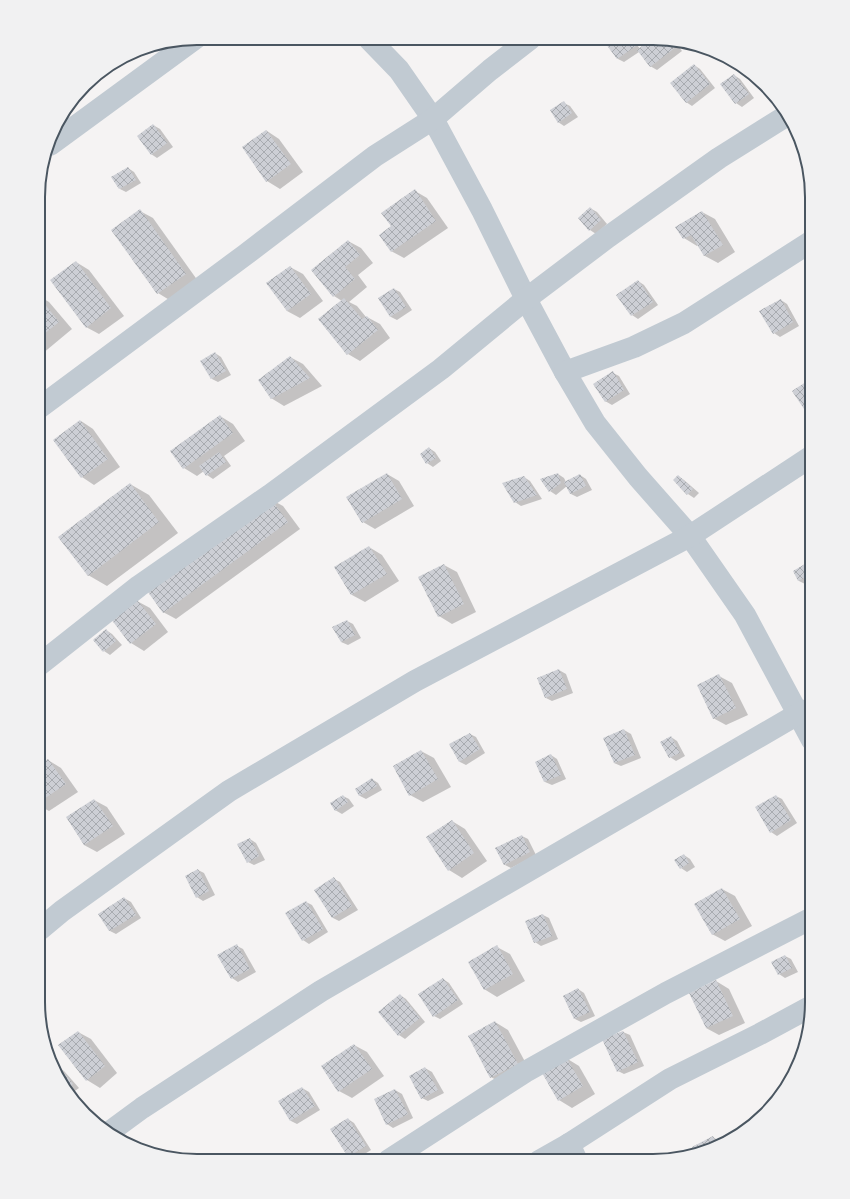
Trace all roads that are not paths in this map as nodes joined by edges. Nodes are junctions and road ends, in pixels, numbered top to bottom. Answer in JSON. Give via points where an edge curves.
{"nodes":[{"id":1,"x":186,"y":45,"type":"edge"},
{"id":2,"x":376,"y":45,"type":"edge"},
{"id":3,"x":522,"y":45,"type":"edge"},
{"id":4,"x":783,"y":118,"type":"edge"},
{"id":5,"x":433,"y":119,"type":"junction"},
{"id":6,"x":56,"y":140,"type":"edge"},
{"id":7,"x":805,"y":245,"type":"edge"},
{"id":8,"x":526,"y":299,"type":"junction"},
{"id":9,"x":565,"y":372,"type":"junction"},
{"id":10,"x":45,"y":404,"type":"edge"},
{"id":11,"x":805,"y":461,"type":"edge"},
{"id":12,"x":690,"y":536,"type":"junction"},
{"id":13,"x":45,"y":660,"type":"edge"},
{"id":14,"x":805,"y":711,"type":"edge"},
{"id":15,"x":805,"y":922,"type":"edge"},
{"id":16,"x":45,"y":925,"type":"edge"},
{"id":17,"x":805,"y":1010,"type":"edge"},
{"id":18,"x":113,"y":1128,"type":"edge"},
{"id":19,"x":573,"y":1152,"type":"edge"},
{"id":20,"x":398,"y":1154,"type":"edge"}],
"edges":[{"from":1,"to":6,"type":"street"},
{"from":2,"to":5,"type":"street","via":[[399,70]]},
{"from":3,"to":5,"type":"street"},
{"from":4,"to":8,"type":"street","via":[[719,158]]},
{"from":5,"to":8,"type":"street"},
{"from":5,"to":10,"type":"street","via":[[375,156]]},
{"from":7,"to":9,"type":"street","via":[[684,323],[634,347]]},
{"from":8,"to":9,"type":"street"},
{"from":8,"to":13,"type":"street","via":[[441,369],[276,491],[139,586]]},
{"from":9,"to":12,"type":"street","via":[[595,423]]},
{"from":11,"to":12,"type":"street"},
{"from":12,"to":14,"type":"street","via":[[745,615]]},
{"from":12,"to":16,"type":"street","via":[[415,681],[229,791]]},
{"from":14,"to":18,"type":"street","via":[[321,992]]},
{"from":15,"to":20,"type":"street","via":[[666,993],[525,1072]]},
{"from":17,"to":19,"type":"street","via":[[670,1078]]}]}
